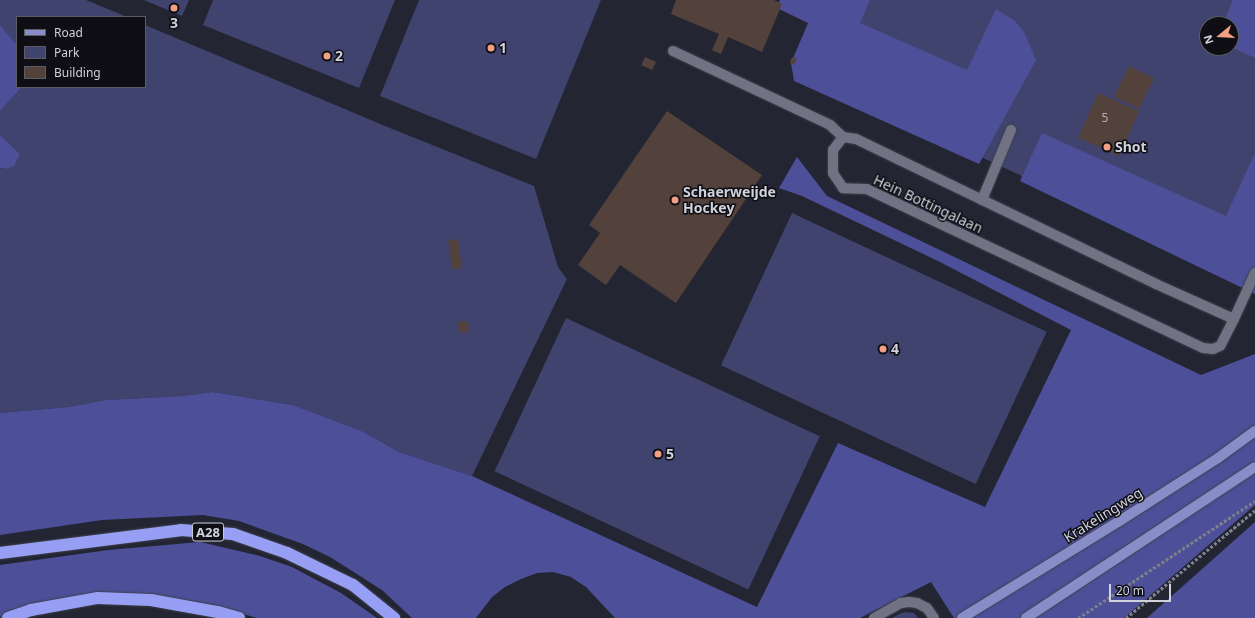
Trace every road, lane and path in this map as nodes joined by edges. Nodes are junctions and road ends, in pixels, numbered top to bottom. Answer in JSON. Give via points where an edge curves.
{"nodes":[{"id":1,"x":673,"y":51,"type":"dead end"},
{"id":2,"x":1011,"y":130,"type":"dead end"},
{"id":3,"x":844,"y":137,"type":"junction"},
{"id":4,"x":982,"y":200,"type":"junction"},
{"id":5,"x":1255,"y":273,"type":"edge"},
{"id":6,"x":1234,"y":319,"type":"junction"},
{"id":7,"x":1255,"y":431,"type":"edge"},
{"id":8,"x":1255,"y":467,"type":"edge"},
{"id":9,"x":1255,"y":501,"type":"edge"},
{"id":10,"x":1255,"y":510,"type":"edge"},
{"id":11,"x":0,"y":553,"type":"edge"},
{"id":12,"x":8,"y":618,"type":"edge"},
{"id":13,"x":239,"y":618,"type":"edge"},
{"id":14,"x":394,"y":618,"type":"edge"},
{"id":15,"x":874,"y":618,"type":"edge"},
{"id":16,"x":934,"y":618,"type":"edge"},
{"id":17,"x":962,"y":618,"type":"edge"},
{"id":18,"x":1026,"y":618,"type":"edge"},
{"id":19,"x":1078,"y":618,"type":"edge"},
{"id":20,"x":1126,"y":618,"type":"edge"}],
"edges":[{"from":1,"to":3,"type":"street","via":[[830,125]]},
{"from":2,"to":4,"type":"street"},
{"from":3,"to":4,"type":"street","name":"Hein Bottingalaan","via":[[856,139]]},
{"from":3,"to":6,"type":"street","name":"Hein Bottingalaan","via":[[833,150],[833,173],[843,188],[867,189],[1203,348],[1213,349],[1220,346]]},
{"from":4,"to":6,"type":"street","name":"Hein Bottingalaan"},
{"from":5,"to":6,"type":"street","name":"Hein Bottingalaan"},
{"from":7,"to":17,"type":"main road","name":"Krakelingweg","via":[[1218,458],[1118,522]]},
{"from":8,"to":18,"type":"main road"},
{"from":9,"to":19,"type":"path"},
{"from":10,"to":20,"type":"path"},
{"from":11,"to":14,"type":"highway","number":"A28","via":[[181,530],[233,534],[287,553],[353,585]]},
{"from":12,"to":13,"type":"highway","via":[[31,610],[98,598],[151,600]]},
{"from":15,"to":16,"type":"street","via":[[909,602],[927,608]]}]}
